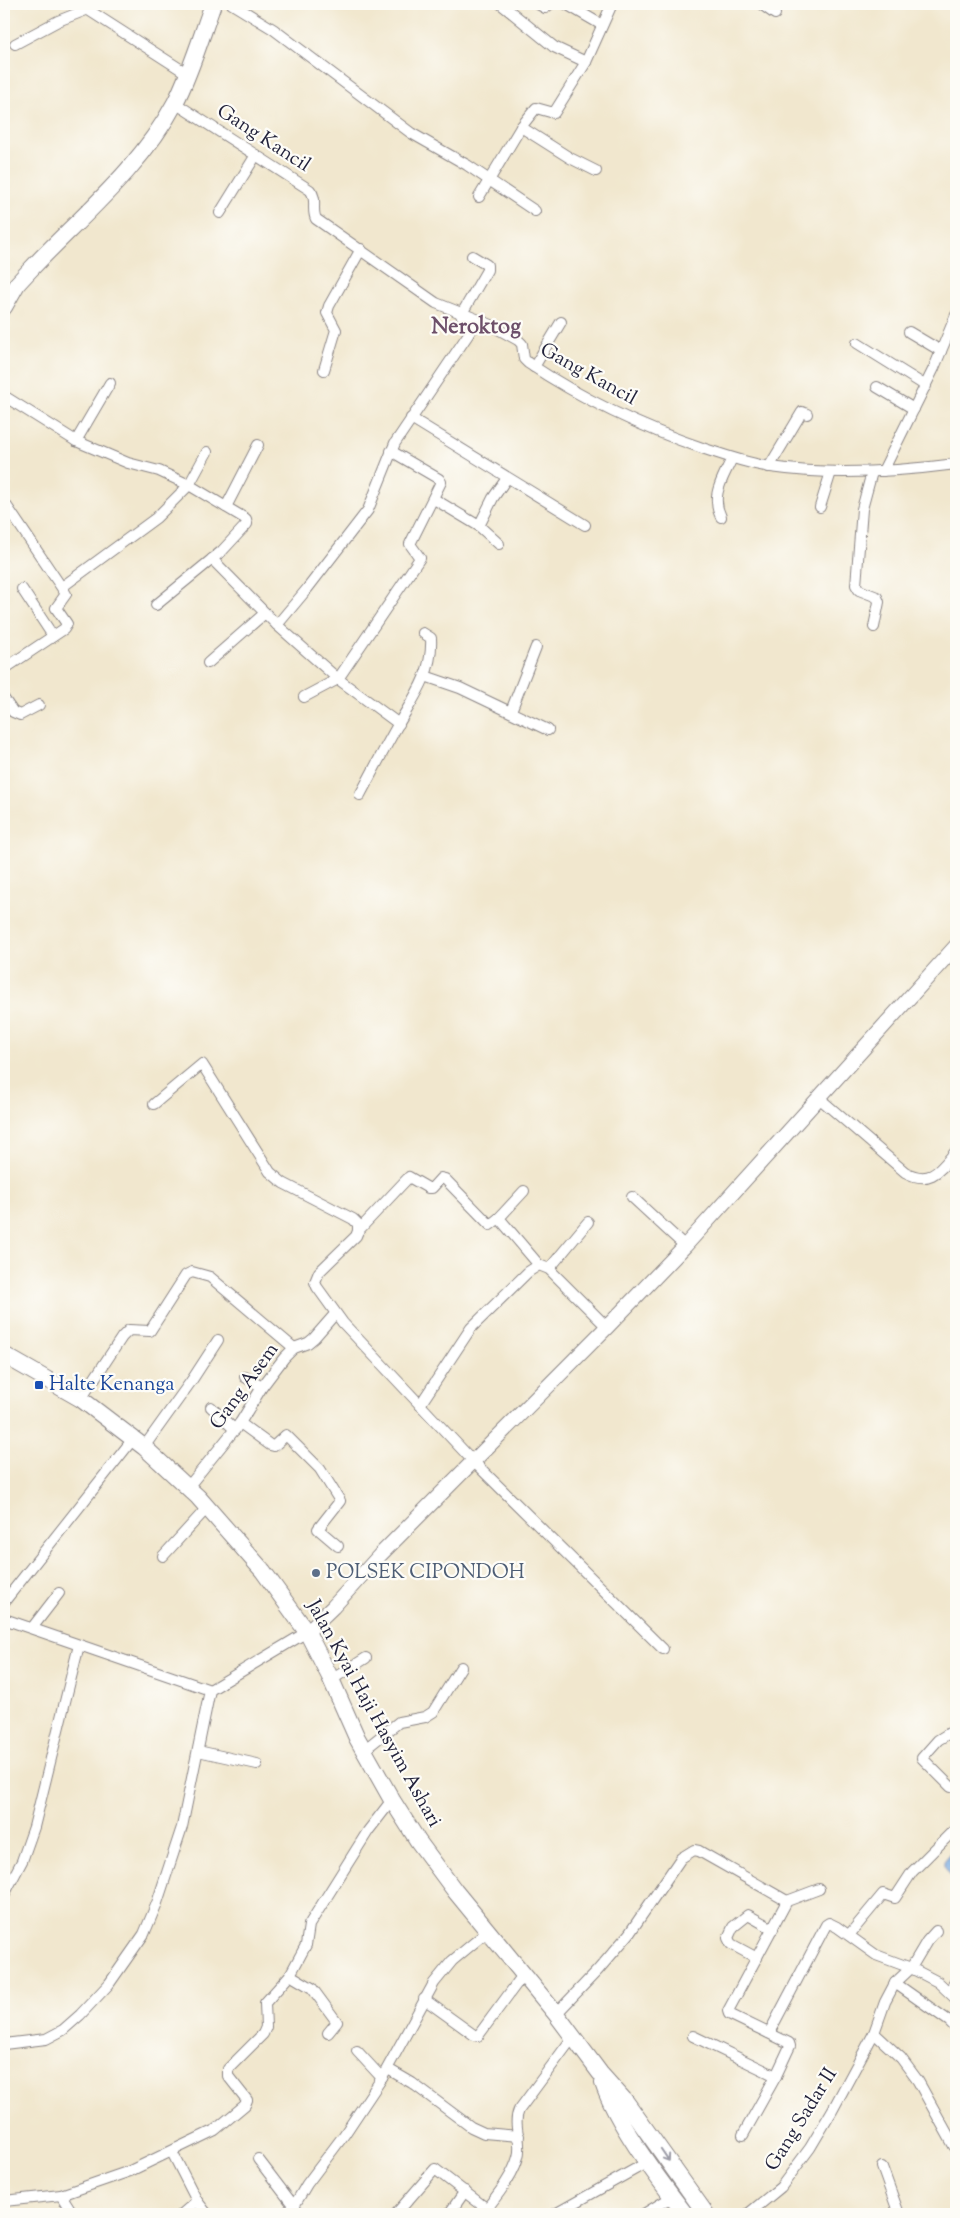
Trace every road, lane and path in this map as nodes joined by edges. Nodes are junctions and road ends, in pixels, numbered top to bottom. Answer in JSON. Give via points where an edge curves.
{"nodes":[{"id":1,"x":213,"y":4,"type":"edge"},
{"id":2,"x":232,"y":4,"type":"edge"},
{"id":3,"x":501,"y":4,"type":"edge"},
{"id":4,"x":538,"y":4,"type":"edge"},
{"id":5,"x":550,"y":4,"type":"edge"},
{"id":6,"x":566,"y":4,"type":"edge"},
{"id":7,"x":612,"y":4,"type":"edge"},
{"id":8,"x":760,"y":4,"type":"edge"},
{"id":9,"x":82,"y":7,"type":"edge"},
{"id":10,"x":775,"y":14,"type":"dead end"},
{"id":11,"x":602,"y":25,"type":"junction"},
{"id":12,"x":15,"y":44,"type":"dead end"},
{"id":13,"x":586,"y":62,"type":"junction"},
{"id":14,"x":188,"y":74,"type":"junction"},
{"id":15,"x":175,"y":103,"type":"junction"},
{"id":16,"x":521,"y":127,"type":"junction"},
{"id":17,"x":256,"y":155,"type":"junction"},
{"id":18,"x":596,"y":171,"type":"dead end"},
{"id":19,"x":490,"y":180,"type":"junction"},
{"id":20,"x":479,"y":197,"type":"dead end"},
{"id":21,"x":535,"y":211,"type":"dead end"},
{"id":22,"x":220,"y":213,"type":"dead end"},
{"id":23,"x":360,"y":249,"type":"junction"},
{"id":24,"x":472,"y":256,"type":"dead end"},
{"id":25,"x":5,"y":303,"type":"edge"},
{"id":26,"x":461,"y":315,"type":"junction"},
{"id":27,"x":956,"y":315,"type":"edge"},
{"id":28,"x":478,"y":320,"type":"junction"},
{"id":29,"x":561,"y":322,"type":"dead end"},
{"id":30,"x":910,"y":332,"type":"dead end"},
{"id":31,"x":857,"y":343,"type":"dead end"},
{"id":32,"x":941,"y":351,"type":"junction"},
{"id":33,"x":534,"y":367,"type":"junction"},
{"id":34,"x":324,"y":370,"type":"dead end"},
{"id":35,"x":110,"y":383,"type":"dead end"},
{"id":36,"x":877,"y":386,"type":"dead end"},
{"id":37,"x":926,"y":386,"type":"junction"},
{"id":38,"x":4,"y":396,"type":"edge"},
{"id":39,"x":914,"y":409,"type":"junction"},
{"id":40,"x":808,"y":414,"type":"dead end"},
{"id":41,"x":411,"y":418,"type":"junction"},
{"id":42,"x":76,"y":441,"type":"junction"},
{"id":43,"x":258,"y":445,"type":"dead end"},
{"id":44,"x":391,"y":451,"type":"junction"},
{"id":45,"x":207,"y":452,"type":"dead end"},
{"id":46,"x":732,"y":458,"type":"junction"},
{"id":47,"x":956,"y":464,"type":"edge"},
{"id":48,"x":769,"y":467,"type":"junction"},
{"id":49,"x":883,"y":471,"type":"junction"},
{"id":50,"x":831,"y":472,"type":"junction"},
{"id":51,"x":872,"y":472,"type":"junction"},
{"id":52,"x":507,"y":478,"type":"junction"},
{"id":53,"x":189,"y":485,"type":"junction"},
{"id":54,"x":434,"y":499,"type":"junction"},
{"id":55,"x":6,"y":505,"type":"dead end"},
{"id":56,"x":226,"y":507,"type":"junction"},
{"id":57,"x":820,"y":507,"type":"dead end"},
{"id":58,"x":720,"y":517,"type":"dead end"},
{"id":59,"x":584,"y":524,"type":"dead end"},
{"id":60,"x":479,"y":526,"type":"junction"},
{"id":61,"x":499,"y":544,"type":"dead end"},
{"id":62,"x":212,"y":559,"type":"junction"},
{"id":63,"x":62,"y":587,"type":"junction"},
{"id":64,"x":22,"y":589,"type":"dead end"},
{"id":65,"x":156,"y":605,"type":"dead end"},
{"id":66,"x":264,"y":613,"type":"junction"},
{"id":67,"x":277,"y":625,"type":"junction"},
{"id":68,"x":874,"y":627,"type":"dead end"},
{"id":69,"x":423,"y":633,"type":"dead end"},
{"id":70,"x":53,"y":636,"type":"junction"},
{"id":71,"x":536,"y":647,"type":"dead end"},
{"id":72,"x":208,"y":662,"type":"dead end"},
{"id":73,"x":4,"y":669,"type":"edge"},
{"id":74,"x":425,"y":676,"type":"junction"},
{"id":75,"x":338,"y":679,"type":"junction"},
{"id":76,"x":304,"y":697,"type":"dead end"},
{"id":77,"x":4,"y":699,"type":"edge"},
{"id":78,"x":39,"y":705,"type":"dead end"},
{"id":79,"x":511,"y":711,"type":"junction"},
{"id":80,"x":399,"y":724,"type":"junction"},
{"id":81,"x":548,"y":730,"type":"dead end"},
{"id":82,"x":360,"y":795,"type":"dead end"},
{"id":83,"x":956,"y":946,"type":"edge"},
{"id":84,"x":819,"y":1098,"type":"junction"},
{"id":85,"x":154,"y":1104,"type":"dead end"},
{"id":86,"x":956,"y":1151,"type":"edge"},
{"id":87,"x":524,"y":1191,"type":"dead end"},
{"id":88,"x":632,"y":1197,"type":"dead end"},
{"id":89,"x":499,"y":1218,"type":"junction"},
{"id":90,"x":588,"y":1222,"type":"dead end"},
{"id":91,"x":358,"y":1231,"type":"junction"},
{"id":92,"x":685,"y":1246,"type":"junction"},
{"id":93,"x":544,"y":1267,"type":"junction"},
{"id":94,"x":335,"y":1314,"type":"junction"},
{"id":95,"x":607,"y":1327,"type":"junction"},
{"id":96,"x":218,"y":1340,"type":"dead end"},
{"id":97,"x":294,"y":1348,"type":"junction"},
{"id":98,"x":4,"y":1355,"type":"edge"},
{"id":99,"x":245,"y":1377,"type":"dead end"},
{"id":100,"x":262,"y":1388,"type":"junction"},
{"id":101,"x":81,"y":1399,"type":"junction"},
{"id":102,"x":420,"y":1404,"type":"junction"},
{"id":103,"x":211,"y":1407,"type":"dead end"},
{"id":104,"x":238,"y":1427,"type":"junction"},
{"id":105,"x":138,"y":1443,"type":"junction"},
{"id":106,"x":473,"y":1461,"type":"junction"},
{"id":107,"x":188,"y":1488,"type":"junction"},
{"id":108,"x":208,"y":1508,"type":"junction"},
{"id":109,"x":338,"y":1546,"type":"dead end"},
{"id":110,"x":162,"y":1556,"type":"dead end"},
{"id":111,"x":59,"y":1593,"type":"dead end"},
{"id":112,"x":4,"y":1602,"type":"edge"},
{"id":113,"x":4,"y":1620,"type":"edge"},
{"id":114,"x":32,"y":1628,"type":"junction"},
{"id":115,"x":307,"y":1632,"type":"junction"},
{"id":116,"x":79,"y":1645,"type":"junction"},
{"id":117,"x":663,"y":1649,"type":"dead end"},
{"id":118,"x":366,"y":1658,"type":"dead end"},
{"id":119,"x":462,"y":1667,"type":"dead end"},
{"id":120,"x":332,"y":1680,"type":"junction"},
{"id":121,"x":210,"y":1690,"type":"junction"},
{"id":122,"x":956,"y":1729,"type":"edge"},
{"id":123,"x":364,"y":1750,"type":"junction"},
{"id":124,"x":198,"y":1751,"type":"junction"},
{"id":125,"x":257,"y":1764,"type":"dead end"},
{"id":126,"x":956,"y":1787,"type":"edge"},
{"id":127,"x":392,"y":1800,"type":"junction"},
{"id":128,"x":956,"y":1828,"type":"edge"},
{"id":129,"x":819,"y":1889,"type":"dead end"},
{"id":130,"x":4,"y":1895,"type":"edge"},
{"id":131,"x":787,"y":1901,"type":"junction"},
{"id":132,"x":773,"y":1929,"type":"junction"},
{"id":133,"x":936,"y":1931,"type":"dead end"},
{"id":134,"x":487,"y":1932,"type":"junction"},
{"id":135,"x":849,"y":1935,"type":"junction"},
{"id":136,"x":757,"y":1958,"type":"junction"},
{"id":137,"x":911,"y":1968,"type":"junction"},
{"id":138,"x":290,"y":1974,"type":"junction"},
{"id":139,"x":523,"y":1975,"type":"junction"},
{"id":140,"x":956,"y":1982,"type":"edge"},
{"id":141,"x":895,"y":1983,"type":"junction"},
{"id":142,"x":952,"y":1995,"type":"edge"},
{"id":143,"x":424,"y":1999,"type":"junction"},
{"id":144,"x":556,"y":2014,"type":"junction"},
{"id":145,"x":956,"y":2028,"type":"edge"},
{"id":146,"x":328,"y":2033,"type":"dead end"},
{"id":147,"x":769,"y":2033,"type":"junction"},
{"id":148,"x":874,"y":2033,"type":"junction"},
{"id":149,"x":693,"y":2036,"type":"dead end"},
{"id":150,"x":573,"y":2037,"type":"junction"},
{"id":151,"x":4,"y":2044,"type":"edge"},
{"id":152,"x":357,"y":2051,"type":"dead end"},
{"id":153,"x":385,"y":2073,"type":"junction"},
{"id":154,"x":600,"y":2074,"type":"junction"},
{"id":155,"x":776,"y":2076,"type":"junction"},
{"id":156,"x":743,"y":2135,"type":"dead end"},
{"id":157,"x":519,"y":2136,"type":"junction"},
{"id":158,"x":956,"y":2147,"type":"edge"},
{"id":159,"x":172,"y":2152,"type":"junction"},
{"id":160,"x":258,"y":2159,"type":"dead end"},
{"id":161,"x":648,"y":2162,"type":"junction"},
{"id":162,"x":882,"y":2167,"type":"dead end"},
{"id":163,"x":465,"y":2191,"type":"junction"},
{"id":164,"x":61,"y":2195,"type":"junction"},
{"id":165,"x":672,"y":2197,"type":"junction"},
{"id":166,"x":4,"y":2201,"type":"edge"},
{"id":167,"x":197,"y":2202,"type":"junction"},
{"id":168,"x":297,"y":2210,"type":"edge"},
{"id":169,"x":484,"y":2212,"type":"edge"},
{"id":170,"x":73,"y":2214,"type":"edge"},
{"id":171,"x":182,"y":2214,"type":"edge"},
{"id":172,"x":207,"y":2214,"type":"edge"},
{"id":173,"x":285,"y":2214,"type":"edge"},
{"id":174,"x":396,"y":2214,"type":"edge"},
{"id":175,"x":449,"y":2214,"type":"edge"},
{"id":176,"x":555,"y":2214,"type":"edge"},
{"id":177,"x":644,"y":2214,"type":"edge"},
{"id":178,"x":685,"y":2214,"type":"edge"},
{"id":179,"x":706,"y":2214,"type":"edge"},
{"id":180,"x":748,"y":2214,"type":"edge"},
{"id":181,"x":899,"y":2214,"type":"edge"}],
"edges":[{"from":1,"to":14,"type":"main road"},
{"from":2,"to":19,"type":"street","via":[[273,29],[410,133]]},
{"from":3,"to":13,"type":"street","via":[[554,47]]},
{"from":4,"to":5,"type":"street","via":[[545,8]]},
{"from":6,"to":11,"type":"street"},
{"from":7,"to":11,"type":"street"},
{"from":8,"to":10,"type":"street"},
{"from":9,"to":12,"type":"street"},
{"from":9,"to":14,"type":"street"},
{"from":11,"to":13,"type":"street"},
{"from":13,"to":16,"type":"street","via":[[554,113],[536,108]]},
{"from":14,"to":15,"type":"main road"},
{"from":15,"to":17,"type":"street","name":"Gang Kancil"},
{"from":15,"to":25,"type":"main road","via":[[150,142],[118,180],[30,270]]},
{"from":16,"to":18,"type":"street"},
{"from":16,"to":19,"type":"street"},
{"from":17,"to":22,"type":"street"},
{"from":17,"to":23,"type":"street","name":"Gang Kancil","via":[[310,190],[315,200],[313,214],[316,219]]},
{"from":19,"to":20,"type":"street"},
{"from":19,"to":21,"type":"street"},
{"from":23,"to":26,"type":"street","name":"Gang Kancil","via":[[436,303]]},
{"from":23,"to":34,"type":"street","via":[[328,306],[327,313],[336,330]]},
{"from":24,"to":26,"type":"street","via":[[486,265],[487,270]]},
{"from":26,"to":28,"type":"street","name":"Gang Kancil"},
{"from":27,"to":32,"type":"street"},
{"from":28,"to":33,"type":"street","name":"Gang Kancil","via":[[518,340],[524,349],[524,359]]},
{"from":28,"to":41,"type":"street"},
{"from":29,"to":33,"type":"street"},
{"from":30,"to":32,"type":"street"},
{"from":31,"to":37,"type":"street"},
{"from":32,"to":37,"type":"street"},
{"from":33,"to":46,"type":"street","name":"Gang Kancil","via":[[638,422]]},
{"from":35,"to":42,"type":"street"},
{"from":36,"to":39,"type":"street"},
{"from":37,"to":39,"type":"street"},
{"from":38,"to":42,"type":"street"},
{"from":39,"to":49,"type":"street"},
{"from":40,"to":48,"type":"street","via":[[802,412]]},
{"from":41,"to":44,"type":"street"},
{"from":41,"to":52,"type":"street"},
{"from":42,"to":53,"type":"street"},
{"from":43,"to":56,"type":"street"},
{"from":44,"to":54,"type":"street","via":[[439,479],[441,482]]},
{"from":44,"to":67,"type":"street","via":[[368,510]]},
{"from":45,"to":53,"type":"street"},
{"from":46,"to":48,"type":"street","name":"Gang Kancil"},
{"from":46,"to":58,"type":"street","via":[[716,496]]},
{"from":47,"to":49,"type":"street","name":"Gang Kancil"},
{"from":48,"to":50,"type":"street","name":"Gang Kancil"},
{"from":49,"to":51,"type":"street","name":"Gang Kancil"},
{"from":50,"to":51,"type":"street","name":"Gang Kancil"},
{"from":50,"to":57,"type":"street"},
{"from":51,"to":68,"type":"street","via":[[862,509],[856,585],[877,597]]},
{"from":52,"to":59,"type":"street"},
{"from":52,"to":60,"type":"street","via":[[492,498]]},
{"from":53,"to":56,"type":"street"},
{"from":53,"to":63,"type":"street","via":[[156,518]]},
{"from":54,"to":60,"type":"street"},
{"from":54,"to":75,"type":"street","via":[[410,544],[420,558]]},
{"from":55,"to":63,"type":"street"},
{"from":56,"to":62,"type":"street","via":[[246,519],[247,524]]},
{"from":60,"to":61,"type":"street"},
{"from":62,"to":65,"type":"street"},
{"from":62,"to":66,"type":"street"},
{"from":63,"to":70,"type":"street","via":[[66,594],[56,608],[67,624]]},
{"from":64,"to":70,"type":"street"},
{"from":66,"to":67,"type":"street"},
{"from":66,"to":72,"type":"street"},
{"from":67,"to":75,"type":"street"},
{"from":69,"to":74,"type":"street","via":[[431,638],[432,655]]},
{"from":70,"to":73,"type":"street"},
{"from":71,"to":79,"type":"street"},
{"from":74,"to":79,"type":"street"},
{"from":74,"to":80,"type":"street"},
{"from":75,"to":76,"type":"street"},
{"from":75,"to":80,"type":"street"},
{"from":77,"to":78,"type":"street","via":[[13,712],[20,715]]},
{"from":79,"to":81,"type":"street"},
{"from":80,"to":82,"type":"street"},
{"from":83,"to":84,"type":"street"},
{"from":84,"to":86,"type":"street","via":[[913,1176],[931,1176]]},
{"from":84,"to":92,"type":"street"},
{"from":85,"to":91,"type":"street","via":[[202,1064],[270,1172],[283,1183],[353,1219],[358,1224]]},
{"from":87,"to":89,"type":"street"},
{"from":88,"to":92,"type":"street"},
{"from":89,"to":91,"type":"street","via":[[490,1225],[445,1179],[441,1178],[428,1188],[409,1177]]},
{"from":89,"to":93,"type":"street"},
{"from":90,"to":93,"type":"street"},
{"from":91,"to":94,"type":"street","via":[[316,1277],[317,1287]]},
{"from":92,"to":95,"type":"street"},
{"from":93,"to":95,"type":"street"},
{"from":93,"to":102,"type":"street","via":[[528,1272],[471,1328]]},
{"from":94,"to":97,"type":"street","name":"Gang Asem","via":[[308,1343]]},
{"from":94,"to":102,"type":"street"},
{"from":95,"to":106,"type":"street"},
{"from":96,"to":105,"type":"street","via":[[192,1380]]},
{"from":97,"to":100,"type":"street","name":"Gang Asem"},
{"from":97,"to":101,"type":"street","via":[[210,1277],[192,1272],[186,1275],[150,1330],[129,1330],[122,1337]]},
{"from":98,"to":101,"type":"main road","name":"Jalan Kyai Haji Hasyim Ashari"},
{"from":99,"to":100,"type":"street"},
{"from":100,"to":104,"type":"street","name":"Gang Asem"},
{"from":101,"to":105,"type":"main road","name":"Jalan Kyai Haji Hasyim Ashari"},
{"from":102,"to":106,"type":"street"},
{"from":103,"to":104,"type":"street"},
{"from":104,"to":107,"type":"street","name":"Gang Asem"},
{"from":104,"to":109,"type":"street","via":[[270,1446],[286,1435],[320,1469],[340,1501],[318,1529]]},
{"from":105,"to":107,"type":"main road","name":"Jalan Kyai Haji Hasyim Ashari"},
{"from":105,"to":112,"type":"street"},
{"from":106,"to":115,"type":"street"},
{"from":106,"to":117,"type":"street"},
{"from":107,"to":108,"type":"main road","name":"Jalan Kyai Haji Hasyim Ashari"},
{"from":108,"to":110,"type":"street"},
{"from":108,"to":115,"type":"main road","name":"Jalan Kyai Haji Hasyim Ashari","via":[[263,1571]]},
{"from":111,"to":114,"type":"street"},
{"from":113,"to":114,"type":"street"},
{"from":114,"to":116,"type":"street"},
{"from":115,"to":120,"type":"main road","name":"Jalan Kyai Haji Hasyim Ashari"},
{"from":115,"to":121,"type":"street"},
{"from":116,"to":121,"type":"street"},
{"from":116,"to":130,"type":"street","via":[[34,1827],[22,1861]]},
{"from":118,"to":120,"type":"street"},
{"from":119,"to":123,"type":"street","via":[[433,1712],[425,1717],[399,1722]]},
{"from":120,"to":123,"type":"main road","name":"Jalan Kyai Haji Hasyim Ashari"},
{"from":121,"to":124,"type":"street"},
{"from":122,"to":126,"type":"street","via":[[938,1740],[922,1758],[951,1787]]},
{"from":123,"to":127,"type":"main road","name":"Jalan Kyai Haji Hasyim Ashari"},
{"from":124,"to":125,"type":"street"},
{"from":124,"to":151,"type":"street","via":[[182,1827],[157,1903],[131,1954],[109,1984],[63,2030],[46,2039]]},
{"from":127,"to":134,"type":"main road","name":"Jalan Kyai Haji Hasyim Ashari","via":[[418,1841]]},
{"from":127,"to":138,"type":"street","via":[[368,1831],[309,1925],[306,1945]]},
{"from":128,"to":135,"type":"street","via":[[912,1872],[895,1898],[883,1894]]},
{"from":129,"to":131,"type":"street"},
{"from":131,"to":132,"type":"street"},
{"from":131,"to":144,"type":"street","via":[[699,1851],[688,1853],[681,1858],[629,1934]]},
{"from":132,"to":136,"type":"street"},
{"from":132,"to":136,"type":"street","via":[[748,1915],[733,1926],[728,1938],[731,1944]]},
{"from":133,"to":137,"type":"street"},
{"from":134,"to":139,"type":"main road","name":"Jalan Kyai Haji Hasyim Ashari"},
{"from":134,"to":143,"type":"street","via":[[452,1961]]},
{"from":135,"to":137,"type":"street","via":[[876,1955]]},
{"from":135,"to":147,"type":"street","via":[[829,1923],[826,1925]]},
{"from":136,"to":147,"type":"street","via":[[727,2012]]},
{"from":137,"to":141,"type":"street"},
{"from":137,"to":142,"type":"street","via":[[938,1982]]},
{"from":138,"to":146,"type":"street","via":[[312,1988],[337,2022]]},
{"from":138,"to":159,"type":"street","via":[[265,2003],[266,2027],[263,2034],[227,2072],[247,2102],[216,2130]]},
{"from":139,"to":143,"type":"street","via":[[478,2036]]},
{"from":139,"to":144,"type":"main road","name":"Jalan Kyai Haji Hasyim Ashari"},
{"from":140,"to":142,"type":"street"},
{"from":141,"to":145,"type":"street"},
{"from":141,"to":148,"type":"street","name":"Gang Sadar II"},
{"from":143,"to":153,"type":"street"},
{"from":144,"to":150,"type":"main road","name":"Jalan Kyai Haji Hasyim Ashari"},
{"from":147,"to":155,"type":"street","via":[[790,2046]]},
{"from":148,"to":158,"type":"street","via":[[918,2081]]},
{"from":148,"to":180,"type":"street","name":"Gang Sadar II","via":[[832,2111],[791,2176]]},
{"from":149,"to":155,"type":"street"},
{"from":150,"to":154,"type":"main road","name":"Jalan Kyai Haji Hasyim Ashari"},
{"from":150,"to":157,"type":"street","via":[[519,2110],[516,2120]]},
{"from":152,"to":153,"type":"street"},
{"from":153,"to":157,"type":"street","via":[[412,2083],[471,2127],[484,2133]]},
{"from":153,"to":168,"type":"street","via":[[307,2184]]},
{"from":154,"to":161,"type":"main road","name":"Jalan Kyai Haji Hasyim Ashari","via":[[614,2106]]},
{"from":154,"to":179,"type":"main road","name":"Jalan Kyai Haji Hasyim Ashari","one_way":true,"via":[[637,2115]]},
{"from":155,"to":156,"type":"street"},
{"from":157,"to":169,"type":"street","via":[[519,2157]]},
{"from":159,"to":164,"type":"street","via":[[130,2171]]},
{"from":159,"to":167,"type":"street"},
{"from":160,"to":168,"type":"street"},
{"from":161,"to":165,"type":"main road","name":"Jalan Kyai Haji Hasyim Ashari"},
{"from":161,"to":176,"type":"street"},
{"from":162,"to":181,"type":"street"},
{"from":163,"to":169,"type":"street"},
{"from":163,"to":174,"type":"street","via":[[435,2169]]},
{"from":163,"to":175,"type":"street"},
{"from":164,"to":166,"type":"street"},
{"from":164,"to":170,"type":"street"},
{"from":165,"to":177,"type":"street"},
{"from":165,"to":178,"type":"main road","name":"Jalan Kyai Haji Hasyim Ashari"},
{"from":167,"to":171,"type":"street"},
{"from":167,"to":172,"type":"street"},
{"from":168,"to":173,"type":"street"}]}
